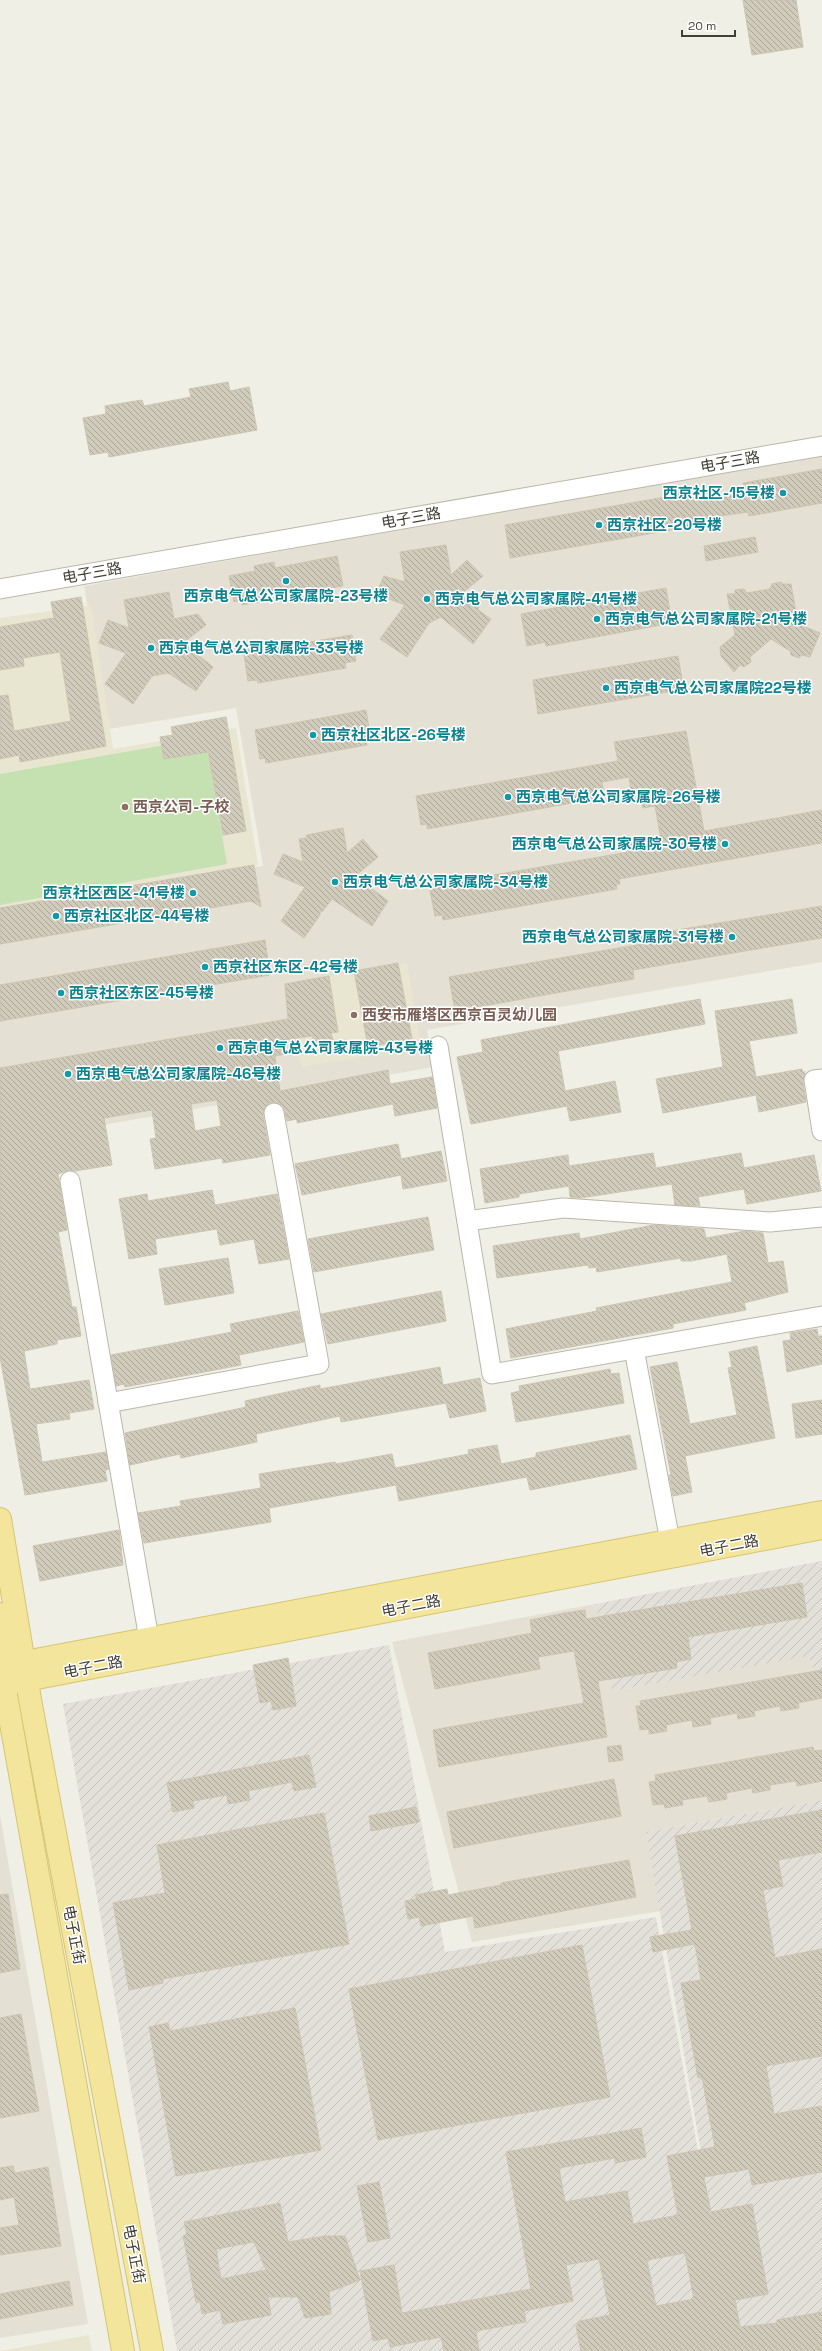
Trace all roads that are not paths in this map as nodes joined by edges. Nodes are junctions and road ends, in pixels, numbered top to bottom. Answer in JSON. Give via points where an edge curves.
{"nodes":[{"id":1,"x":822,"y":446,"type":"edge"},
{"id":2,"x":0,"y":589,"type":"edge"},
{"id":3,"x":438,"y":1046,"type":"dead end"},
{"id":4,"x":822,"y":1079,"type":"edge"},
{"id":5,"x":274,"y":1113,"type":"dead end"},
{"id":6,"x":822,"y":1131,"type":"edge"},
{"id":7,"x":70,"y":1182,"type":"dead end"},
{"id":8,"x":822,"y":1217,"type":"edge"},
{"id":9,"x":467,"y":1221,"type":"junction"},
{"id":10,"x":822,"y":1316,"type":"edge"},
{"id":11,"x":634,"y":1349,"type":"junction"},
{"id":12,"x":108,"y":1403,"type":"junction"},
{"id":13,"x":822,"y":1512,"type":"edge"},
{"id":14,"x":0,"y":1519,"type":"edge"},
{"id":15,"x":822,"y":1528,"type":"edge"},
{"id":16,"x":670,"y":1541,"type":"junction"},
{"id":17,"x":0,"y":1614,"type":"edge"},
{"id":18,"x":149,"y":1638,"type":"junction"},
{"id":19,"x":11,"y":1673,"type":"edge"},
{"id":20,"x":123,"y":2351,"type":"edge"},
{"id":21,"x":152,"y":2351,"type":"edge"}],
"edges":[{"from":1,"to":2,"type":"street","name":"电子三路"},
{"from":3,"to":9,"type":"street"},
{"from":4,"to":6,"type":"street","via":[[814,1080]]},
{"from":5,"to":12,"type":"street","via":[[319,1364]]},
{"from":7,"to":12,"type":"street"},
{"from":8,"to":9,"type":"street","via":[[770,1222],[563,1208]]},
{"from":9,"to":11,"type":"street","via":[[492,1374]]},
{"from":10,"to":11,"type":"street"},
{"from":11,"to":16,"type":"street"},
{"from":12,"to":18,"type":"street"},
{"from":13,"to":16,"type":"main road","name":"电子二路"},
{"from":14,"to":19,"type":"main road","name":"电子正街"},
{"from":15,"to":19,"type":"main road","name":"电子二路"},
{"from":16,"to":18,"type":"main road","name":"电子二路"},
{"from":17,"to":19,"type":"main road","name":"电子正街"},
{"from":18,"to":19,"type":"main road","name":"电子二路"},
{"from":19,"to":20,"type":"main road","name":"电子正街"},
{"from":19,"to":21,"type":"main road","name":"电子正街"}]}
